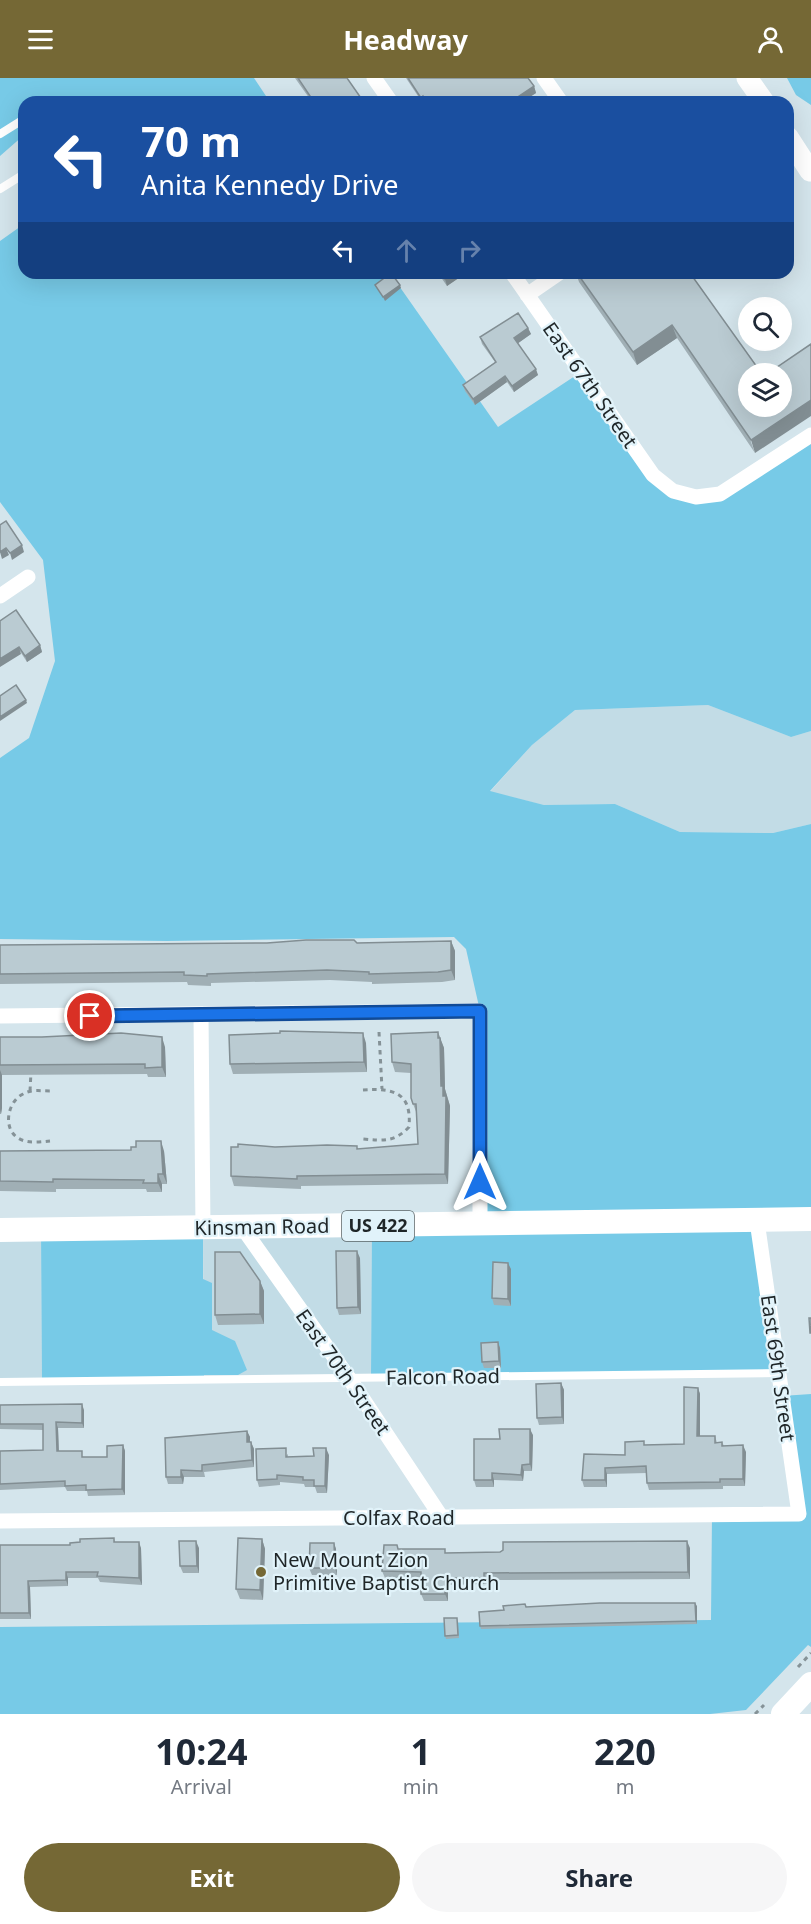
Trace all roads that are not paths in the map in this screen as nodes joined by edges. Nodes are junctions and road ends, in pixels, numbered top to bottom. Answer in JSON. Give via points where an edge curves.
{"nodes":[{"id":1,"x":374,"y":78,"type":"edge"},
{"id":2,"x":544,"y":78,"type":"edge"},
{"id":3,"x":747,"y":78,"type":"edge"},
{"id":4,"x":387,"y":96,"type":"edge"},
{"id":5,"x":557,"y":96,"type":"edge"},
{"id":6,"x":760,"y":96,"type":"edge"},
{"id":7,"x":18,"y":123,"type":"edge"},
{"id":8,"x":0,"y":134,"type":"edge"},
{"id":9,"x":794,"y":146,"type":"edge"},
{"id":10,"x":811,"y":171,"type":"edge"},
{"id":11,"x":18,"y":178,"type":"edge"},
{"id":12,"x":0,"y":189,"type":"edge"},
{"id":13,"x":516,"y":279,"type":"edge"},
{"id":14,"x":550,"y":279,"type":"edge"},
{"id":15,"x":527,"y":295,"type":"junction"},
{"id":16,"x":811,"y":435,"type":"edge"},
{"id":17,"x":28,"y":577,"type":"dead end"},
{"id":18,"x":0,"y":596,"type":"edge"},
{"id":19,"x":201,"y":1015,"type":"junction"},
{"id":20,"x":0,"y":1016,"type":"edge"},
{"id":21,"x":811,"y":1219,"type":"edge"},
{"id":22,"x":757,"y":1221,"type":"junction"},
{"id":23,"x":480,"y":1225,"type":"junction"},
{"id":24,"x":242,"y":1227,"type":"junction"},
{"id":25,"x":203,"y":1228,"type":"junction"},
{"id":26,"x":0,"y":1230,"type":"edge"},
{"id":27,"x":778,"y":1373,"type":"junction"},
{"id":28,"x":349,"y":1378,"type":"junction"},
{"id":29,"x":0,"y":1382,"type":"edge"},
{"id":30,"x":799,"y":1514,"type":"joint"},
{"id":31,"x":442,"y":1518,"type":"junction"},
{"id":32,"x":0,"y":1521,"type":"edge"},
{"id":33,"x":811,"y":1684,"type":"edge"},
{"id":34,"x":783,"y":1714,"type":"edge"}],
"edges":[{"from":1,"to":4,"type":"street"},
{"from":2,"to":5,"type":"street"},
{"from":3,"to":6,"type":"street"},
{"from":7,"to":8,"type":"lane"},
{"from":9,"to":10,"type":"street"},
{"from":11,"to":12,"type":"lane"},
{"from":13,"to":15,"type":"street","name":"East 67th Street"},
{"from":14,"to":15,"type":"street"},
{"from":15,"to":16,"type":"street","name":"East 67th Street","via":[[653,475],[674,491],[696,497],[720,494]]},
{"from":17,"to":18,"type":"street"},
{"from":19,"to":20,"type":"street"},
{"from":19,"to":23,"type":"street","via":[[480,1011]]},
{"from":19,"to":25,"type":"street"},
{"from":21,"to":22,"type":"main road","name":"Kinsman Road","number":"US 422"},
{"from":22,"to":23,"type":"main road","name":"Kinsman Road","number":"US 422"},
{"from":22,"to":27,"type":"street","name":"East 69th Street"},
{"from":23,"to":24,"type":"main road","name":"Kinsman Road","number":"US 422"},
{"from":24,"to":25,"type":"main road","name":"Kinsman Road","number":"US 422"},
{"from":24,"to":28,"type":"street","name":"East 70th Street"},
{"from":25,"to":26,"type":"main road","name":"Kinsman Road","number":"US 422"},
{"from":27,"to":28,"type":"lane","name":"Falcon Road"},
{"from":27,"to":30,"type":"street","name":"East 69th Street"},
{"from":28,"to":29,"type":"lane","name":"Falcon Road"},
{"from":28,"to":31,"type":"street","name":"East 70th Street"},
{"from":30,"to":31,"type":"street","name":"Colfax Road"},
{"from":31,"to":32,"type":"street","name":"Colfax Road"},
{"from":33,"to":34,"type":"main road"}]}
